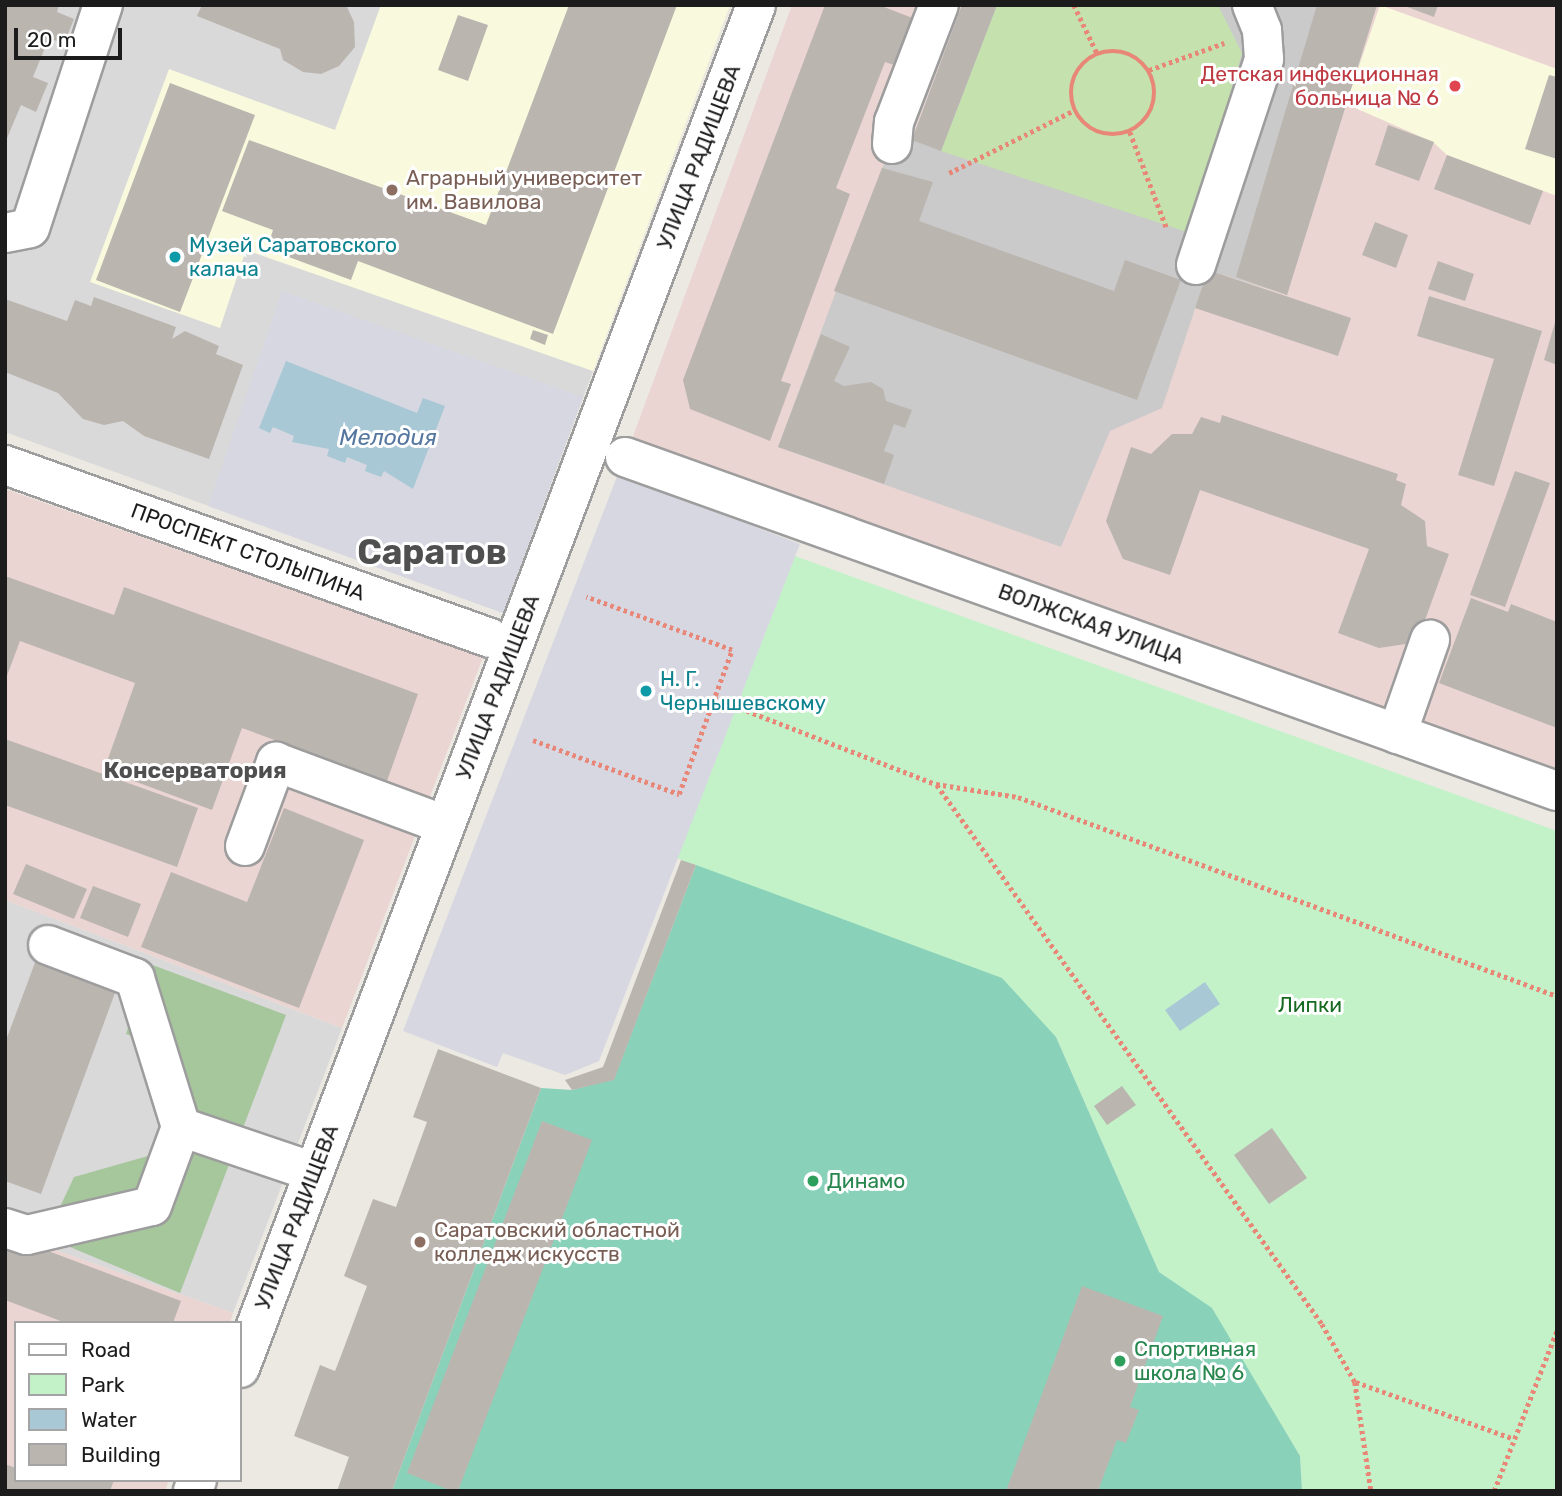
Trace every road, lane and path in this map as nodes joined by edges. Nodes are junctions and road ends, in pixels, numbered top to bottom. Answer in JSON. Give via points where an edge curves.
{"nodes":[{"id":1,"x":103,"y":5,"type":"edge"},
{"id":2,"x":757,"y":5,"type":"edge"},
{"id":3,"x":939,"y":5,"type":"edge"},
{"id":4,"x":1074,"y":5,"type":"edge"},
{"id":5,"x":1257,"y":17,"type":"edge"},
{"id":6,"x":1097,"y":53,"type":"junction"},
{"id":7,"x":1149,"y":70,"type":"junction"},
{"id":8,"x":1075,"y":110,"type":"junction"},
{"id":9,"x":1130,"y":132,"type":"junction"},
{"id":10,"x":892,"y":144,"type":"dead end"},
{"id":11,"x":949,"y":173,"type":"dead end"},
{"id":12,"x":5,"y":233,"type":"edge"},
{"id":13,"x":1168,"y":233,"type":"dead end"},
{"id":14,"x":1196,"y":265,"type":"dead end"},
{"id":15,"x":625,"y":457,"type":"dead end"},
{"id":16,"x":5,"y":465,"type":"edge"},
{"id":17,"x":586,"y":597,"type":"dead end"},
{"id":18,"x":490,"y":638,"type":"dead end"},
{"id":19,"x":1430,"y":640,"type":"dead end"},
{"id":20,"x":714,"y":698,"type":"junction"},
{"id":21,"x":1397,"y":734,"type":"junction"},
{"id":22,"x":533,"y":740,"type":"dead end"},
{"id":23,"x":936,"y":784,"type":"junction"},
{"id":24,"x":1557,"y":791,"type":"edge"},
{"id":25,"x":445,"y":825,"type":"junction"},
{"id":26,"x":245,"y":846,"type":"dead end"},
{"id":27,"x":48,"y":945,"type":"dead end"},
{"id":28,"x":1557,"y":996,"type":"edge"},
{"id":29,"x":181,"y":1126,"type":"junction"},
{"id":30,"x":314,"y":1172,"type":"junction"},
{"id":31,"x":5,"y":1228,"type":"edge"},
{"id":32,"x":1557,"y":1330,"type":"edge"},
{"id":33,"x":242,"y":1363,"type":"edge"},
{"id":34,"x":1355,"y":1382,"type":"junction"},
{"id":35,"x":1514,"y":1439,"type":"junction"},
{"id":36,"x":1371,"y":1491,"type":"edge"},
{"id":37,"x":1493,"y":1491,"type":"edge"}],
"edges":[{"from":1,"to":12,"type":"street","via":[[30,228]]},
{"from":2,"to":25,"type":"street","name":"УЛИЦА РАДИЩЕВА"},
{"from":3,"to":10,"type":"street","via":[[894,122]]},
{"from":4,"to":6,"type":"path"},
{"from":5,"to":7,"type":"path"},
{"from":5,"to":14,"type":"street","via":[[1264,59]]},
{"from":6,"to":7,"type":"path","via":[[1126,52]]},
{"from":6,"to":8,"type":"path","via":[[1075,73],[1071,87]]},
{"from":7,"to":9,"type":"path","via":[[1156,98],[1142,124]]},
{"from":8,"to":9,"type":"path","via":[[1087,127],[1100,133]]},
{"from":8,"to":11,"type":"path"},
{"from":9,"to":13,"type":"path"},
{"from":15,"to":21,"type":"street","name":"ВОЛЖСКАЯ УЛИЦА"},
{"from":16,"to":18,"type":"street","name":"ПРОСПЕКТ СТОЛЫПИНА"},
{"from":17,"to":20,"type":"path","via":[[732,650]]},
{"from":19,"to":21,"type":"street"},
{"from":20,"to":22,"type":"path","via":[[679,794]]},
{"from":20,"to":23,"type":"path"},
{"from":21,"to":24,"type":"street","name":"ВОЛЖСКАЯ УЛИЦА"},
{"from":23,"to":28,"type":"path","via":[[1018,797]]},
{"from":23,"to":34,"type":"path","via":[[1322,1324]]},
{"from":25,"to":26,"type":"street","via":[[276,762]]},
{"from":25,"to":30,"type":"street","name":"УЛИЦА РАДИЩЕВА"},
{"from":27,"to":29,"type":"street","via":[[135,978]]},
{"from":29,"to":30,"type":"street"},
{"from":29,"to":31,"type":"street","via":[[152,1206],[27,1235]]},
{"from":30,"to":33,"type":"street","name":"УЛИЦА РАДИЩЕВА"},
{"from":32,"to":35,"type":"path"},
{"from":34,"to":35,"type":"path"},
{"from":34,"to":36,"type":"path"},
{"from":35,"to":37,"type":"path"}]}
